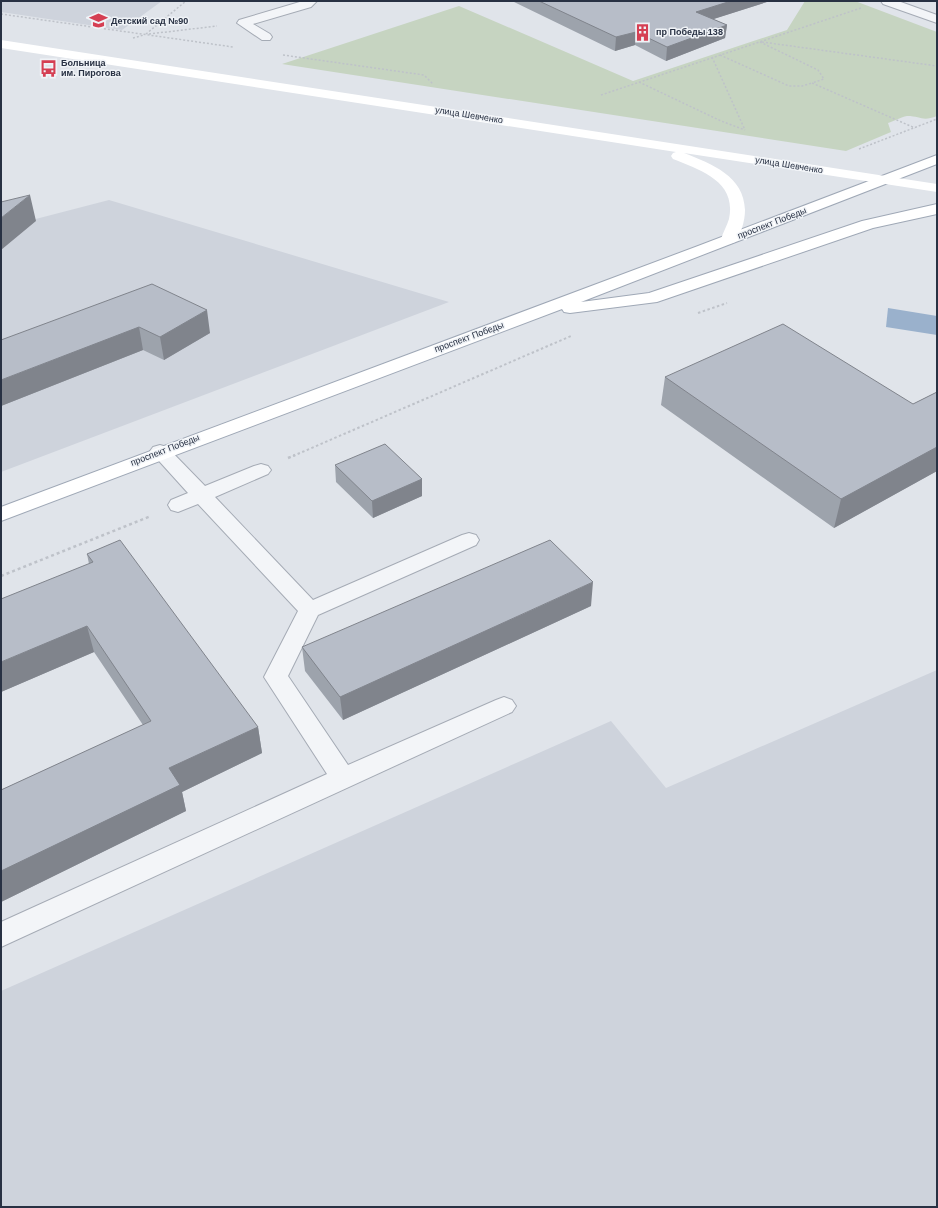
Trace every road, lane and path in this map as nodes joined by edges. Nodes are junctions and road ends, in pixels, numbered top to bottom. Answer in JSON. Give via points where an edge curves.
{"nodes":[{"id":1,"x":186,"y":1,"type":"edge"},
{"id":2,"x":311,"y":1,"type":"edge"},
{"id":3,"x":887,"y":1,"type":"edge"},
{"id":4,"x":867,"y":6,"type":"dead end"},
{"id":5,"x":937,"y":19,"type":"edge"},
{"id":6,"x":243,"y":22,"type":"junction"},
{"id":7,"x":145,"y":35,"type":"junction"},
{"id":8,"x":266,"y":37,"type":"dead end"},
{"id":9,"x":132,"y":38,"type":"dead end"},
{"id":10,"x":760,"y":41,"type":"junction"},
{"id":11,"x":1,"y":44,"type":"edge"},
{"id":12,"x":720,"y":55,"type":"junction"},
{"id":13,"x":712,"y":57,"type":"junction"},
{"id":14,"x":937,"y":66,"type":"edge"},
{"id":15,"x":639,"y":82,"type":"junction"},
{"id":16,"x":812,"y":83,"type":"junction"},
{"id":17,"x":601,"y":95,"type":"dead end"},
{"id":18,"x":914,"y":128,"type":"dead end"},
{"id":19,"x":745,"y":130,"type":"junction"},
{"id":20,"x":748,"y":136,"type":"dead end"},
{"id":21,"x":645,"y":142,"type":"junction"},
{"id":22,"x":937,"y":159,"type":"edge"},
{"id":23,"x":886,"y":180,"type":"junction"},
{"id":24,"x":937,"y":188,"type":"edge"},
{"id":25,"x":937,"y":209,"type":"edge"},
{"id":26,"x":729,"y":239,"type":"junction"},
{"id":27,"x":732,"y":301,"type":"dead end"},
{"id":28,"x":535,"y":312,"type":"junction"},
{"id":29,"x":694,"y":313,"type":"dead end"},
{"id":30,"x":576,"y":334,"type":"dead end"},
{"id":31,"x":160,"y":451,"type":"junction"},
{"id":32,"x":261,"y":470,"type":"joint"},
{"id":33,"x":201,"y":495,"type":"junction"},
{"id":34,"x":178,"y":505,"type":"joint"},
{"id":35,"x":1,"y":514,"type":"edge"},
{"id":36,"x":469,"y":540,"type":"dead end"},
{"id":37,"x":1,"y":576,"type":"edge"},
{"id":38,"x":310,"y":610,"type":"junction"},
{"id":39,"x":504,"y":706,"type":"dead end"},
{"id":40,"x":343,"y":778,"type":"junction"},
{"id":41,"x":1,"y":935,"type":"edge"}],
"edges":[{"from":1,"to":7,"type":"path"},
{"from":2,"to":6,"type":"street"},
{"from":3,"to":5,"type":"street"},
{"from":4,"to":10,"type":"path"},
{"from":6,"to":7,"type":"path"},
{"from":6,"to":8,"type":"street"},
{"from":7,"to":9,"type":"path"},
{"from":10,"to":12,"type":"path"},
{"from":10,"to":14,"type":"path"},
{"from":10,"to":16,"type":"path","via":[[818,70],[824,79]]},
{"from":11,"to":21,"type":"main road","name":"улица Шевченко"},
{"from":12,"to":13,"type":"path"},
{"from":12,"to":16,"type":"path","via":[[789,86]]},
{"from":13,"to":15,"type":"path"},
{"from":13,"to":19,"type":"path"},
{"from":15,"to":17,"type":"path"},
{"from":15,"to":19,"type":"path"},
{"from":16,"to":18,"type":"path"},
{"from":19,"to":20,"type":"path"},
{"from":21,"to":23,"type":"main road","name":"улица Шевченко"},
{"from":21,"to":26,"type":"main road","via":[[710,169],[727,180],[738,198],[737,218]]},
{"from":22,"to":23,"type":"main road","name":"проспект Победы"},
{"from":23,"to":24,"type":"main road","name":"улица Шевченко"},
{"from":23,"to":26,"type":"main road","name":"проспект Победы"},
{"from":25,"to":28,"type":"main road","via":[[868,224],[651,298]]},
{"from":26,"to":28,"type":"main road","name":"проспект Победы"},
{"from":27,"to":29,"type":"path"},
{"from":28,"to":31,"type":"main road","name":"проспект Победы"},
{"from":30,"to":32,"type":"path"},
{"from":31,"to":33,"type":"street"},
{"from":31,"to":35,"type":"main road","name":"проспект Победы"},
{"from":32,"to":33,"type":"street"},
{"from":33,"to":34,"type":"street"},
{"from":33,"to":38,"type":"street"},
{"from":34,"to":37,"type":"path"},
{"from":36,"to":38,"type":"street"},
{"from":38,"to":40,"type":"street","via":[[276,677]]},
{"from":39,"to":40,"type":"street"},
{"from":40,"to":41,"type":"street"}]}
